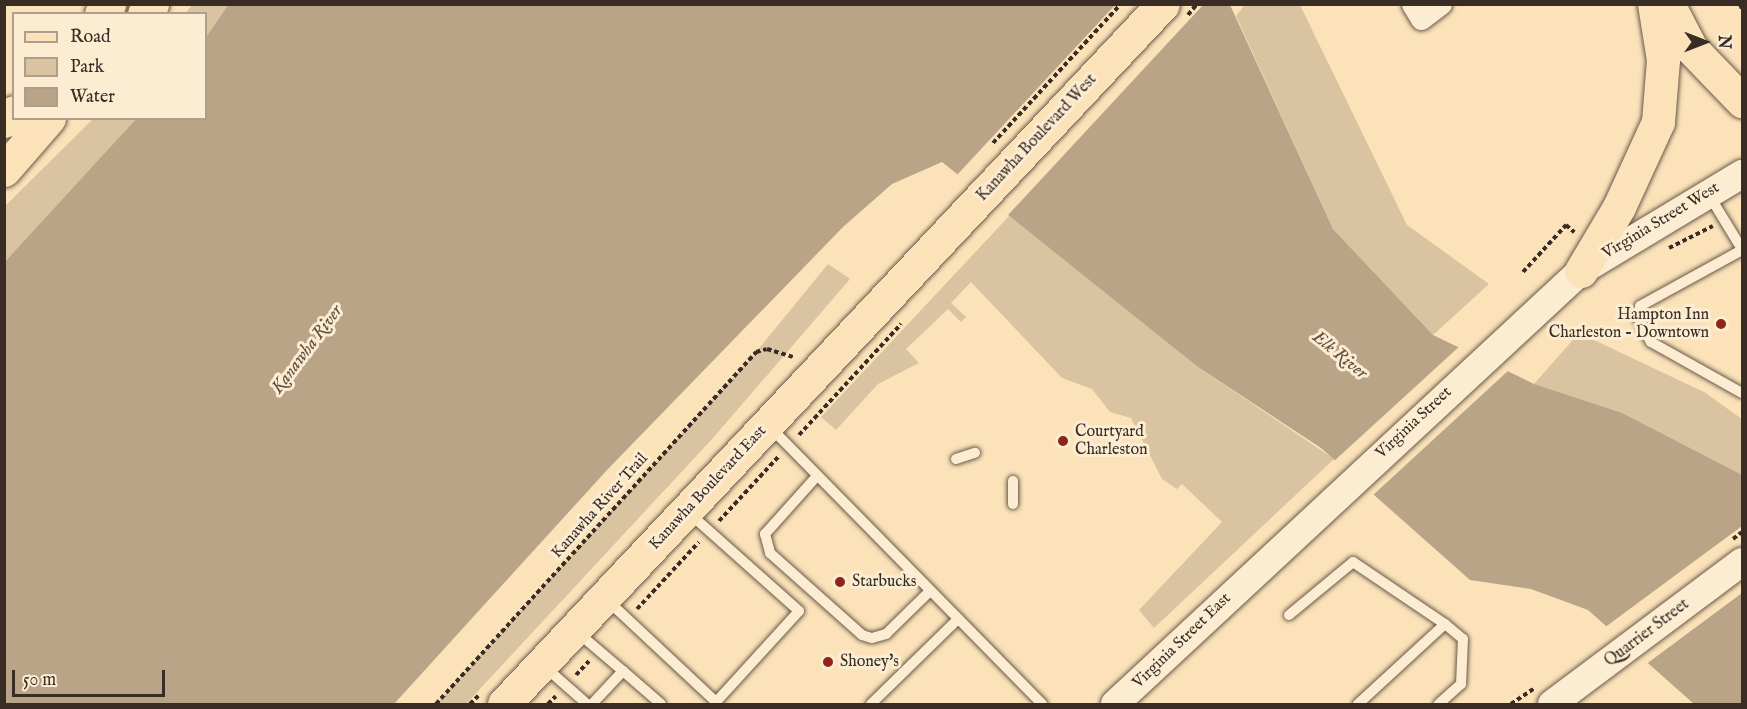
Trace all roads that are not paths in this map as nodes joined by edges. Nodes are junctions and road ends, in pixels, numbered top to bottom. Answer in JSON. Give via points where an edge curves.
{"nodes":[{"id":1,"x":1163,"y":4,"type":"edge"},
{"id":2,"x":1441,"y":4,"type":"edge"},
{"id":3,"x":1654,"y":4,"type":"edge"},
{"id":4,"x":1668,"y":4,"type":"edge"},
{"id":5,"x":1416,"y":12,"type":"edge"},
{"id":6,"x":1743,"y":101,"type":"edge"},
{"id":7,"x":47,"y":120,"type":"edge"},
{"id":8,"x":4,"y":170,"type":"edge"},
{"id":9,"x":1743,"y":174,"type":"edge"},
{"id":10,"x":1708,"y":193,"type":"junction"},
{"id":11,"x":1743,"y":249,"type":"edge"},
{"id":12,"x":911,"y":271,"type":"joint"},
{"id":13,"x":1581,"y":271,"type":"junction"},
{"id":14,"x":1743,"y":393,"type":"edge"},
{"id":15,"x":778,"y":436,"type":"junction"},
{"id":16,"x":975,"y":453,"type":"dead end"},
{"id":17,"x":956,"y":459,"type":"dead end"},
{"id":18,"x":817,"y":476,"type":"junction"},
{"id":19,"x":1013,"y":481,"type":"dead end"},
{"id":20,"x":1013,"y":504,"type":"dead end"},
{"id":21,"x":697,"y":520,"type":"junction"},
{"id":22,"x":1743,"y":562,"type":"edge"},
{"id":23,"x":1248,"y":576,"type":"joint"},
{"id":24,"x":930,"y":591,"type":"junction"},
{"id":25,"x":616,"y":608,"type":"junction"},
{"id":26,"x":1289,"y":615,"type":"dead end"},
{"id":27,"x":958,"y":619,"type":"junction"},
{"id":28,"x":1445,"y":624,"type":"junction"},
{"id":29,"x":574,"y":628,"type":"junction"},
{"id":30,"x":542,"y":664,"type":"junction"},
{"id":31,"x":623,"y":670,"type":"junction"},
{"id":32,"x":717,"y":704,"type":"edge"},
{"id":33,"x":504,"y":705,"type":"edge"},
{"id":34,"x":587,"y":705,"type":"edge"},
{"id":35,"x":592,"y":705,"type":"edge"},
{"id":36,"x":661,"y":705,"type":"edge"},
{"id":37,"x":871,"y":705,"type":"edge"},
{"id":38,"x":1042,"y":705,"type":"edge"},
{"id":39,"x":1115,"y":705,"type":"edge"},
{"id":40,"x":1358,"y":705,"type":"edge"},
{"id":41,"x":1439,"y":705,"type":"edge"},
{"id":42,"x":1552,"y":705,"type":"edge"}],
"edges":[{"from":1,"to":12,"type":"main road","name":"Kanawha Boulevard West"},
{"from":2,"to":5,"type":"street"},
{"from":3,"to":13,"type":"main road","via":[[1663,60],[1658,122],[1619,207]]},
{"from":4,"to":6,"type":"main road","via":[[1691,48]]},
{"from":7,"to":8,"type":"main road"},
{"from":9,"to":10,"type":"main road","name":"Virginia Street West"},
{"from":10,"to":11,"type":"lane"},
{"from":10,"to":13,"type":"main road","name":"Virginia Street West"},
{"from":11,"to":14,"type":"lane","via":[[1640,306],[1638,317],[1651,342]]},
{"from":12,"to":15,"type":"main road","name":"Kanawha Boulevard East"},
{"from":13,"to":23,"type":"main road","name":"Virginia Street"},
{"from":15,"to":18,"type":"lane"},
{"from":15,"to":21,"type":"main road","name":"Kanawha Boulevard East"},
{"from":16,"to":17,"type":"lane"},
{"from":18,"to":24,"type":"lane"},
{"from":18,"to":24,"type":"lane","via":[[765,534],[770,553],[862,635],[872,638],[886,634]]},
{"from":19,"to":20,"type":"lane"},
{"from":21,"to":25,"type":"main road","name":"Kanawha Boulevard East"},
{"from":21,"to":32,"type":"lane","via":[[799,611]]},
{"from":22,"to":42,"type":"main road","name":"Quarrier Street"},
{"from":23,"to":39,"type":"main road","name":"Virginia Street East"},
{"from":24,"to":27,"type":"lane"},
{"from":25,"to":29,"type":"main road","name":"Kanawha Boulevard East"},
{"from":25,"to":32,"type":"lane"},
{"from":26,"to":28,"type":"lane","via":[[1353,562]]},
{"from":27,"to":37,"type":"lane"},
{"from":27,"to":38,"type":"lane"},
{"from":28,"to":40,"type":"lane"},
{"from":28,"to":41,"type":"lane","via":[[1463,639],[1461,684]]},
{"from":29,"to":30,"type":"main road","name":"Kanawha Boulevard East"},
{"from":29,"to":31,"type":"lane"},
{"from":30,"to":33,"type":"main road","name":"Kanawha Boulevard East"},
{"from":30,"to":34,"type":"lane"},
{"from":31,"to":35,"type":"lane"},
{"from":31,"to":36,"type":"lane"}]}
